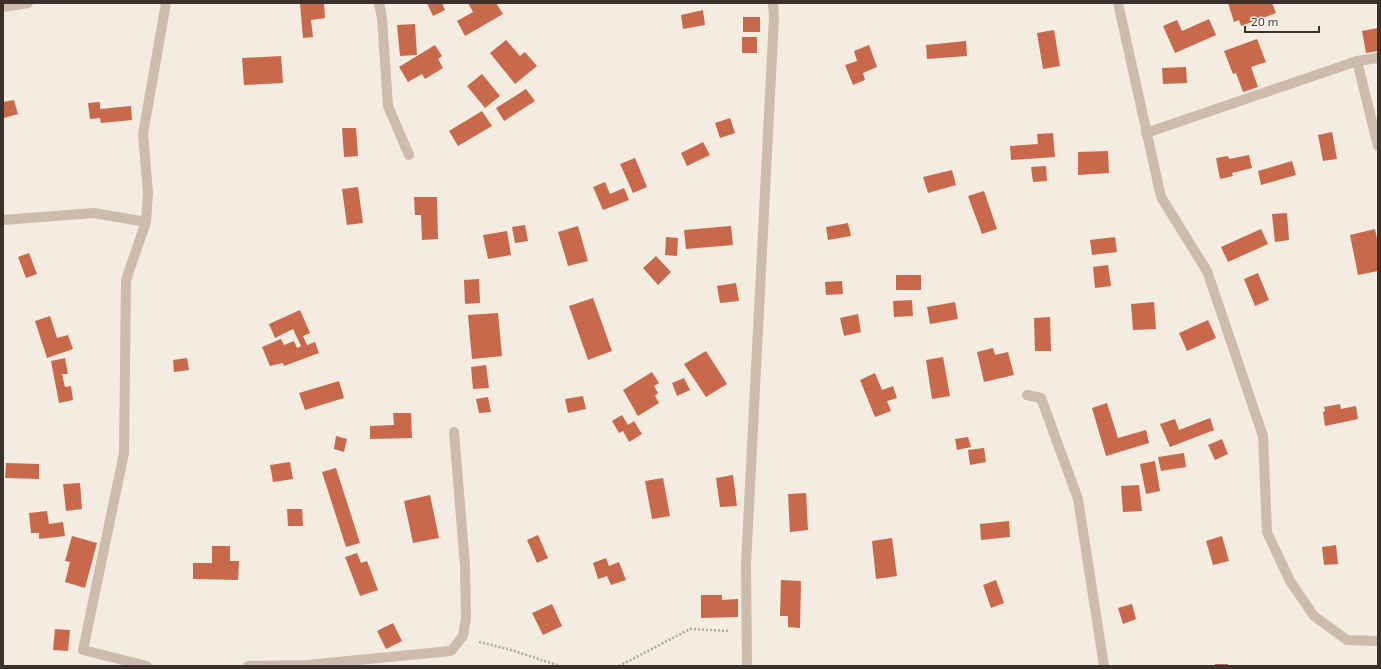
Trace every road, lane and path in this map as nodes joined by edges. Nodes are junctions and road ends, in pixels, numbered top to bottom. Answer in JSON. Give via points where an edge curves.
{"nodes":[{"id":1,"x":28,"y":3,"type":"edge"},
{"id":2,"x":166,"y":3,"type":"edge"},
{"id":3,"x":379,"y":3,"type":"edge"},
{"id":4,"x":772,"y":3,"type":"edge"},
{"id":5,"x":1118,"y":3,"type":"edge"},
{"id":6,"x":3,"y":7,"type":"edge"},
{"id":7,"x":1378,"y":58,"type":"edge"},
{"id":8,"x":1357,"y":60,"type":"junction"},
{"id":9,"x":1146,"y":134,"type":"junction"},
{"id":10,"x":1378,"y":146,"type":"edge"},
{"id":11,"x":409,"y":155,"type":"dead end"},
{"id":12,"x":3,"y":220,"type":"edge"},
{"id":13,"x":146,"y":222,"type":"junction"},
{"id":14,"x":1027,"y":395,"type":"dead end"},
{"id":15,"x":454,"y":432,"type":"dead end"},
{"id":16,"x":747,"y":632,"type":"junction"},
{"id":17,"x":1378,"y":641,"type":"edge"},
{"id":18,"x":451,"y":651,"type":"junction"},
{"id":19,"x":147,"y":666,"type":"edge"},
{"id":20,"x":248,"y":666,"type":"edge"},
{"id":21,"x":560,"y":666,"type":"edge"},
{"id":22,"x":618,"y":666,"type":"edge"},
{"id":23,"x":747,"y":666,"type":"edge"},
{"id":24,"x":1104,"y":666,"type":"edge"}],
"edges":[{"from":1,"to":6,"type":"street"},
{"from":2,"to":13,"type":"street","via":[[143,134],[148,193]]},
{"from":3,"to":11,"type":"street","via":[[388,106]]},
{"from":4,"to":16,"type":"street","via":[[774,16],[746,564]]},
{"from":5,"to":9,"type":"street"},
{"from":7,"to":8,"type":"street"},
{"from":8,"to":9,"type":"street"},
{"from":8,"to":10,"type":"street"},
{"from":9,"to":17,"type":"street","via":[[1161,197],[1207,271],[1263,436],[1267,532],[1290,582],[1314,616],[1347,640]]},
{"from":12,"to":13,"type":"street","via":[[94,214]]},
{"from":13,"to":19,"type":"street","via":[[126,280],[124,453],[83,650]]},
{"from":14,"to":24,"type":"street","via":[[1041,398],[1078,499]]},
{"from":15,"to":18,"type":"street","via":[[465,566],[466,618],[463,636]]},
{"from":16,"to":22,"type":"path","via":[[690,629]]},
{"from":16,"to":23,"type":"street"},
{"from":18,"to":20,"type":"street","via":[[307,665]]},
{"from":18,"to":21,"type":"path","via":[[476,642],[508,649]]}]}
